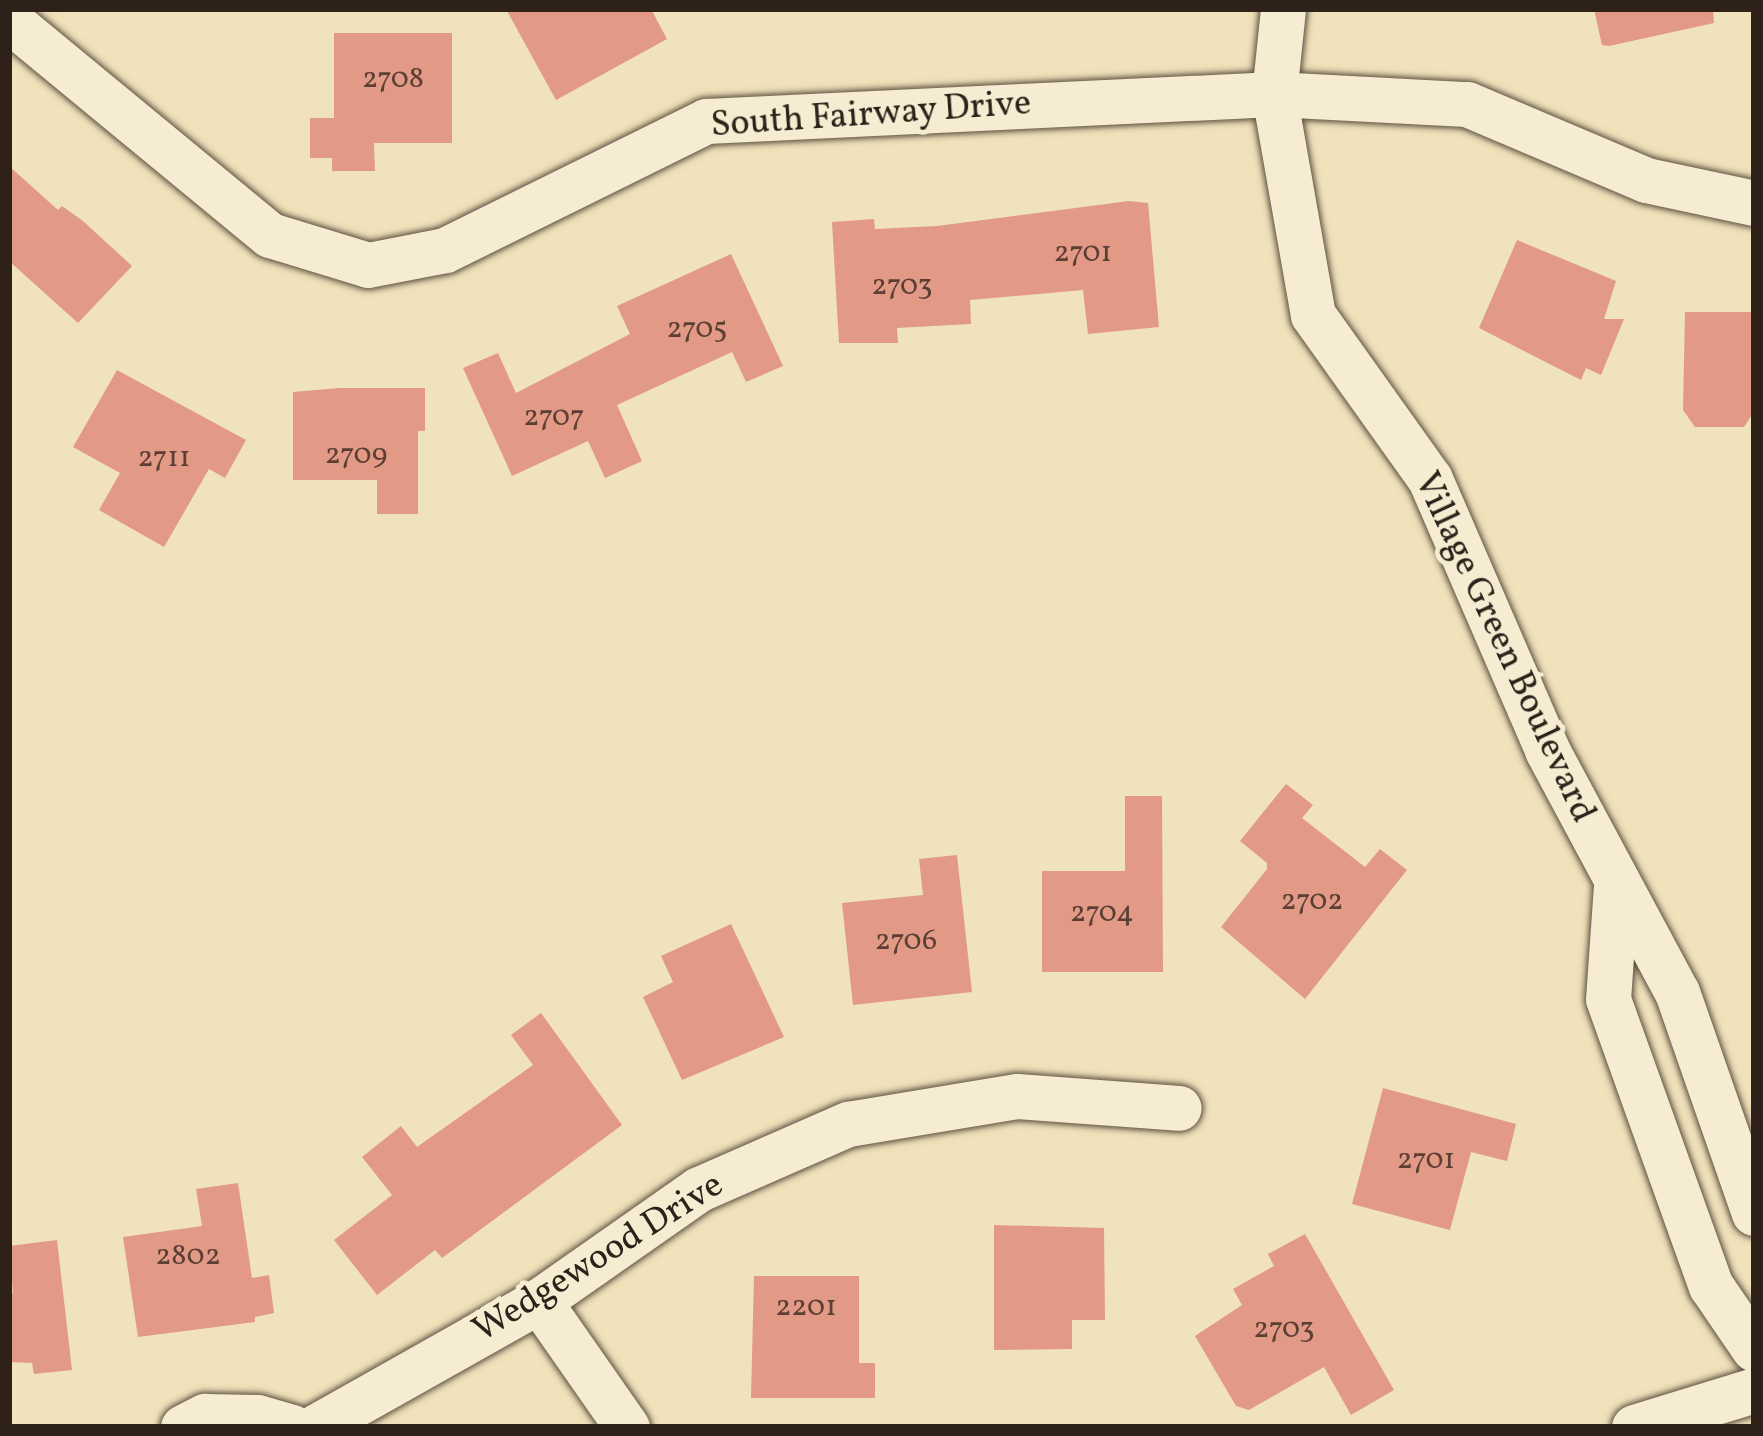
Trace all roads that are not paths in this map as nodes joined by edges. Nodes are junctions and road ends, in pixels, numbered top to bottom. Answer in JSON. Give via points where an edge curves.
{"nodes":[{"id":1,"x":1283,"y":9,"type":"edge"},
{"id":2,"x":9,"y":20,"type":"edge"},
{"id":3,"x":1274,"y":94,"type":"junction"},
{"id":4,"x":1754,"y":203,"type":"edge"},
{"id":5,"x":1616,"y":885,"type":"junction"},
{"id":6,"x":1179,"y":1108,"type":"dead end"},
{"id":7,"x":1754,"y":1213,"type":"edge"},
{"id":8,"x":539,"y":1301,"type":"junction"},
{"id":9,"x":1754,"y":1349,"type":"edge"},
{"id":10,"x":1754,"y":1390,"type":"edge"},
{"id":11,"x":1754,"y":1418,"type":"edge"},
{"id":12,"x":183,"y":1427,"type":"edge"},
{"id":13,"x":292,"y":1427,"type":"edge"},
{"id":14,"x":315,"y":1427,"type":"edge"},
{"id":15,"x":627,"y":1427,"type":"edge"},
{"id":16,"x":1634,"y":1427,"type":"edge"},
{"id":17,"x":1748,"y":1427,"type":"edge"}],
"edges":[{"from":1,"to":3,"type":"street","name":"Village Green Boulevard"},
{"from":2,"to":3,"type":"street","name":"South Fairway Drive","via":[[270,235],[368,265],[445,250],[706,121]]},
{"from":3,"to":4,"type":"street","name":"South Fairway Drive","via":[[1468,104],[1646,180]]},
{"from":3,"to":5,"type":"street","name":"Village Green Boulevard","via":[[1313,315],[1430,479],[1547,750]]},
{"from":5,"to":7,"type":"street","name":"Village Green Boulevard","via":[[1677,992]]},
{"from":5,"to":9,"type":"street","via":[[1608,998],[1711,1286]]},
{"from":6,"to":8,"type":"street","name":"Wedgewood Drive","via":[[1018,1096],[848,1124],[699,1189]]},
{"from":8,"to":14,"type":"street","name":"Wedgewood Drive"},
{"from":8,"to":15,"type":"street"},
{"from":10,"to":16,"type":"street"},
{"from":11,"to":17,"type":"street"},
{"from":12,"to":13,"type":"street","via":[[205,1417],[256,1417]]}]}
